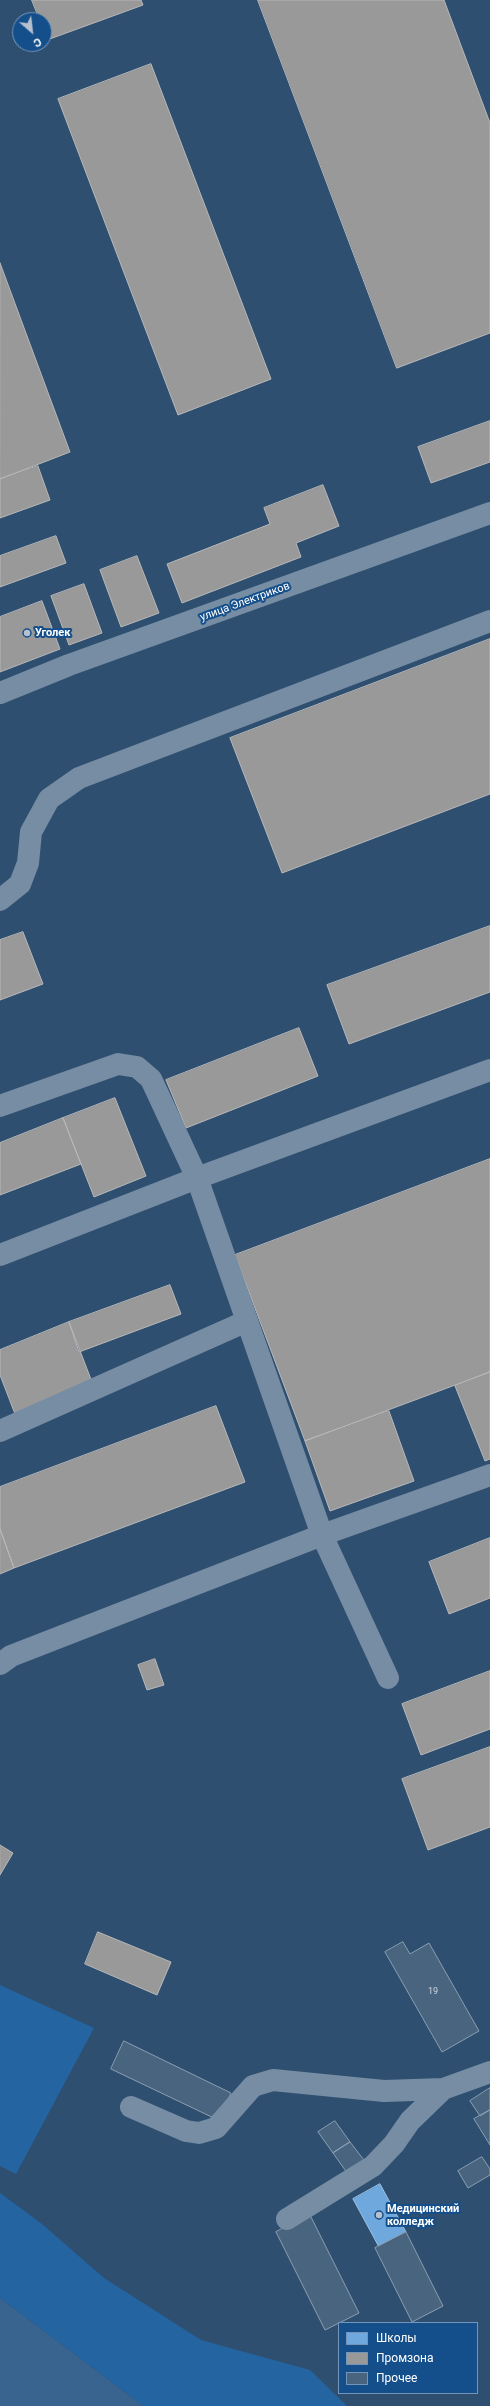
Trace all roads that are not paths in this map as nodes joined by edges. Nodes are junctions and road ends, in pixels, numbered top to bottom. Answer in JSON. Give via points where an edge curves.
{"nodes":[{"id":1,"x":490,"y":513,"type":"edge"},
{"id":2,"x":490,"y":621,"type":"edge"},
{"id":3,"x":0,"y":693,"type":"edge"},
{"id":4,"x":0,"y":900,"type":"edge"},
{"id":5,"x":490,"y":1070,"type":"edge"},
{"id":6,"x":0,"y":1106,"type":"edge"},
{"id":7,"x":197,"y":1178,"type":"junction"},
{"id":8,"x":0,"y":1255,"type":"edge"},
{"id":9,"x":247,"y":1321,"type":"junction"},
{"id":10,"x":0,"y":1431,"type":"edge"},
{"id":11,"x":490,"y":1475,"type":"edge"},
{"id":12,"x":322,"y":1535,"type":"junction"},
{"id":13,"x":0,"y":1664,"type":"edge"},
{"id":14,"x":388,"y":1678,"type":"dead end"},
{"id":15,"x":490,"y":2072,"type":"edge"},
{"id":16,"x":443,"y":2089,"type":"junction"},
{"id":17,"x":131,"y":2107,"type":"dead end"},
{"id":18,"x":287,"y":2219,"type":"dead end"}],
"edges":[{"from":1,"to":3,"type":"street","name":"улица Электриков","via":[[77,662]]},
{"from":2,"to":4,"type":"street","via":[[79,778],[49,799],[31,832],[28,864],[20,884]]},
{"from":5,"to":7,"type":"street"},
{"from":6,"to":7,"type":"street","via":[[118,1064],[137,1067],[151,1079]]},
{"from":7,"to":8,"type":"street"},
{"from":7,"to":9,"type":"street"},
{"from":9,"to":10,"type":"street"},
{"from":9,"to":12,"type":"street"},
{"from":11,"to":12,"type":"street"},
{"from":12,"to":13,"type":"street","via":[[11,1656]]},
{"from":12,"to":14,"type":"street"},
{"from":15,"to":16,"type":"street"},
{"from":16,"to":17,"type":"street","via":[[384,2091],[273,2080],[253,2086],[216,2128],[199,2133]]},
{"from":16,"to":18,"type":"street","via":[[410,2121],[394,2144],[373,2166]]}]}
